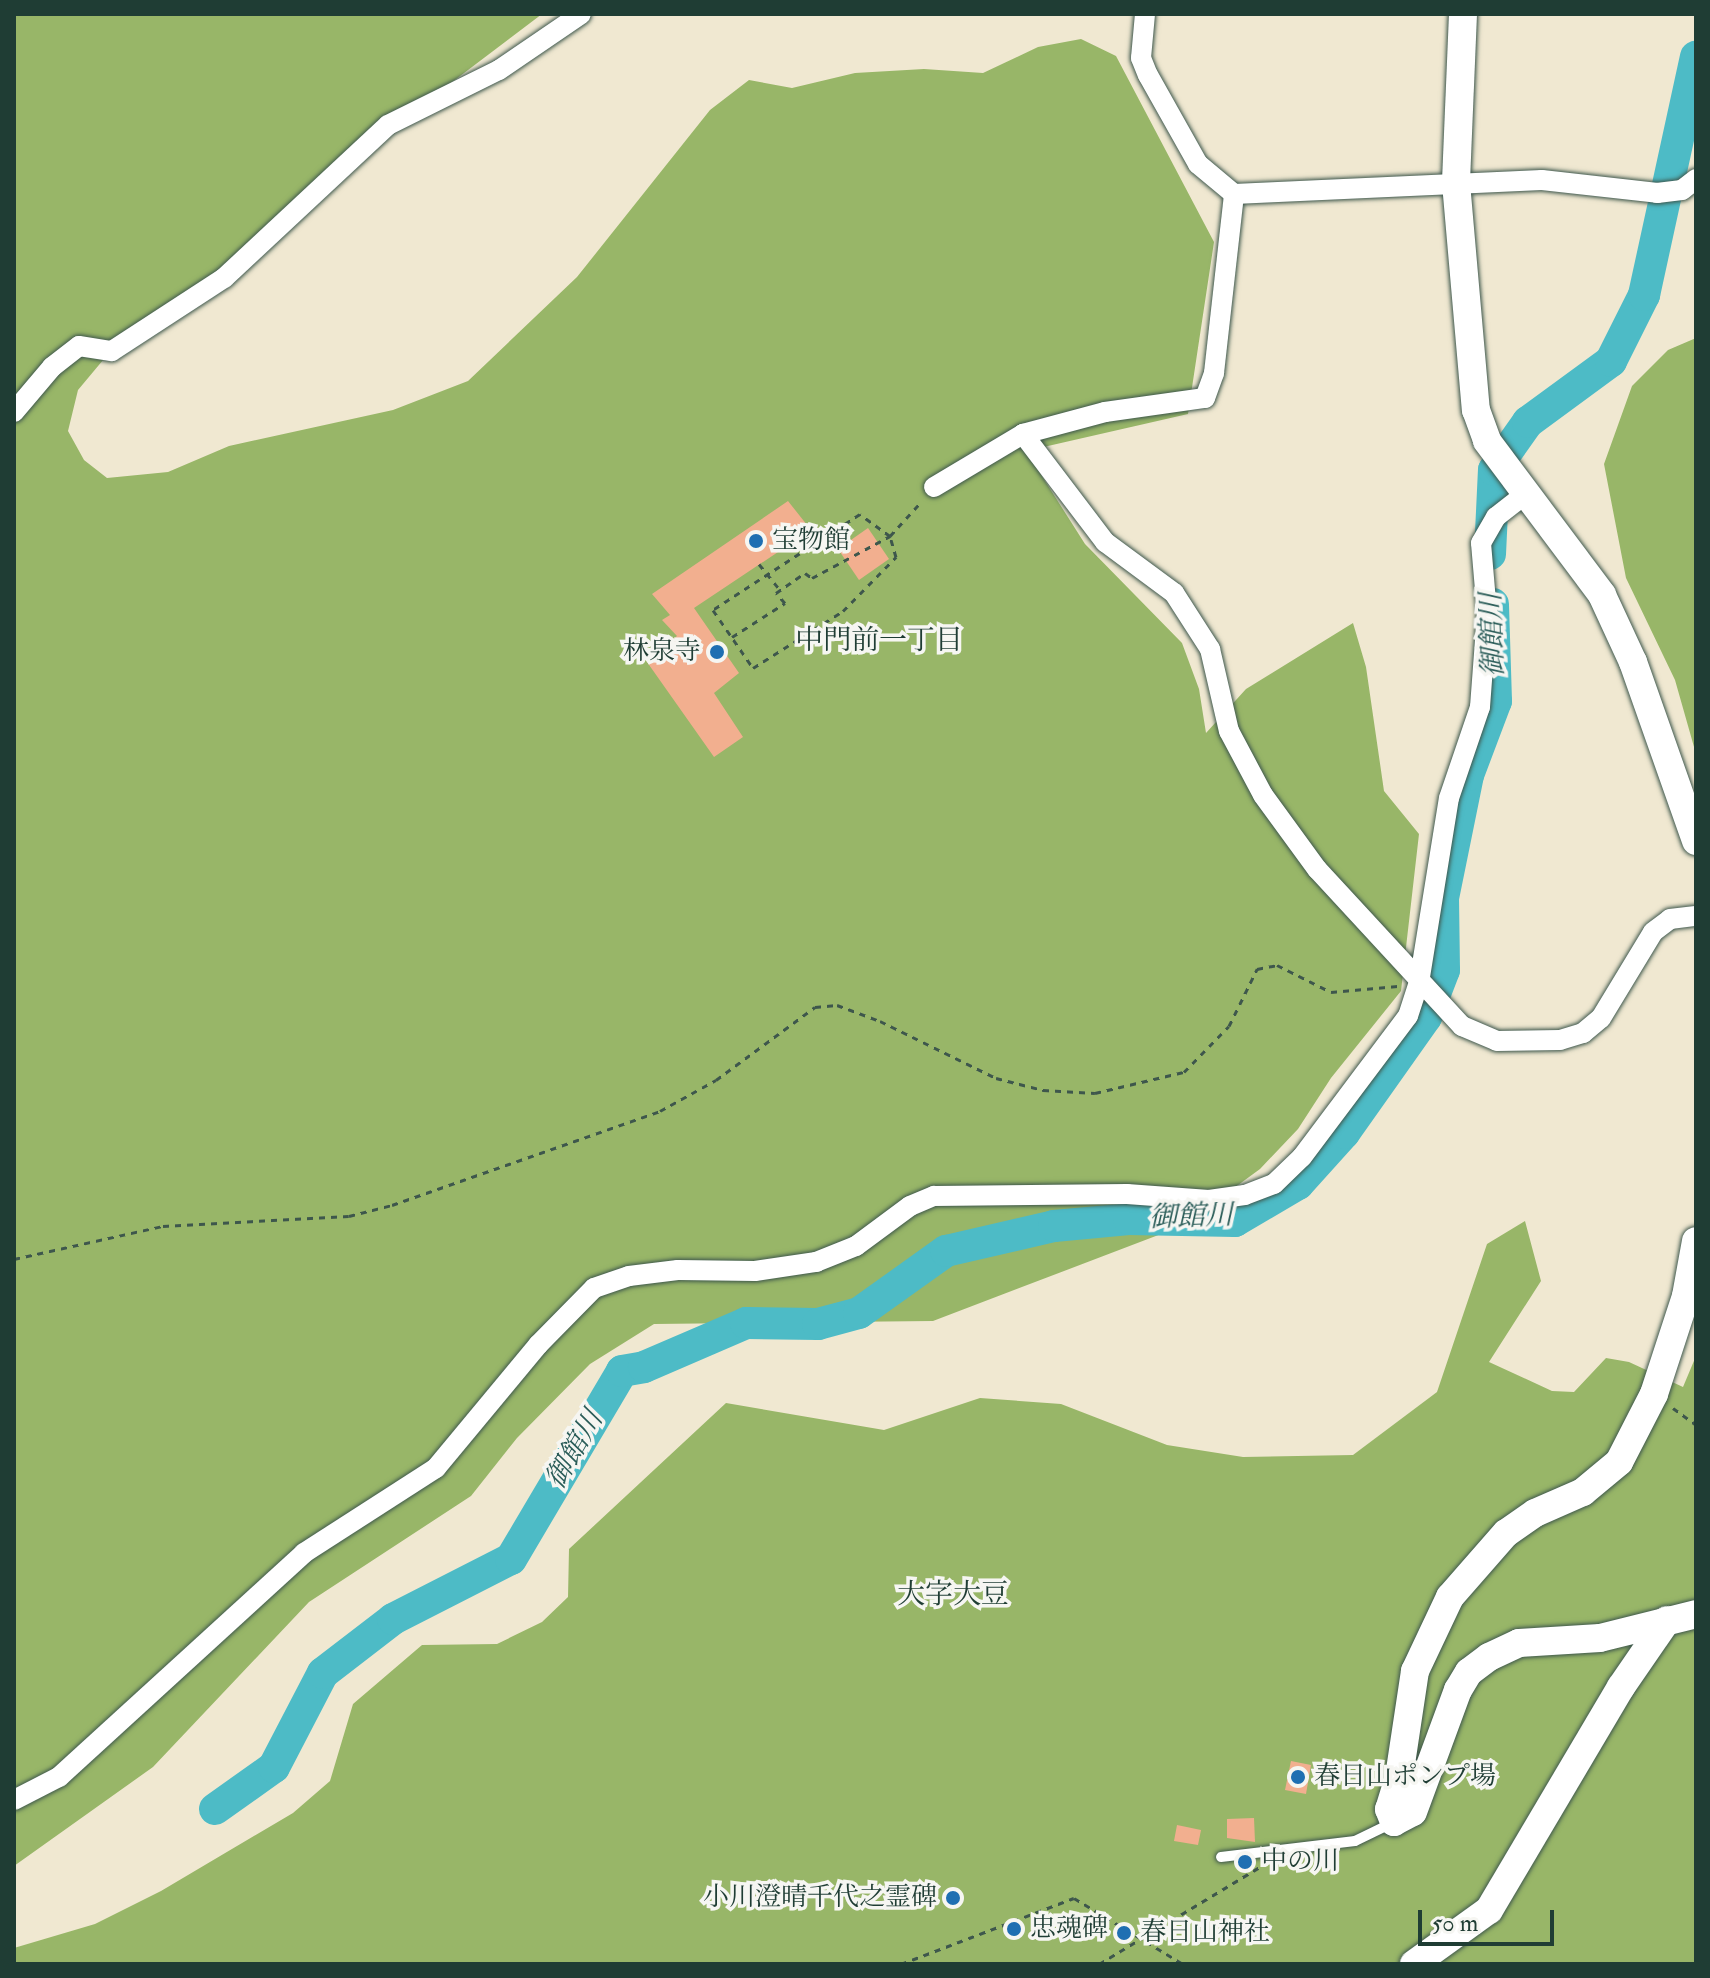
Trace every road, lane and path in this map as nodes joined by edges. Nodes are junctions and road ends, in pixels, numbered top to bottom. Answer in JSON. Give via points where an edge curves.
{"nodes":[{"id":1,"x":581,"y":14,"type":"edge"},
{"id":2,"x":1145,"y":14,"type":"edge"},
{"id":3,"x":1463,"y":14,"type":"edge"},
{"id":4,"x":1456,"y":183,"type":"junction"},
{"id":5,"x":1689,"y":185,"type":"edge"},
{"id":6,"x":1234,"y":194,"type":"junction"},
{"id":7,"x":14,"y":412,"type":"edge"},
{"id":8,"x":1023,"y":434,"type":"junction"},
{"id":9,"x":934,"y":487,"type":"joint"},
{"id":10,"x":1524,"y":495,"type":"junction"},
{"id":11,"x":890,"y":536,"type":"junction"},
{"id":12,"x":759,"y":564,"type":"dead end"},
{"id":13,"x":780,"y":590,"type":"junction"},
{"id":14,"x":732,"y":637,"type":"junction"},
{"id":15,"x":1696,"y":841,"type":"edge"},
{"id":16,"x":1696,"y":916,"type":"edge"},
{"id":17,"x":1419,"y":983,"type":"junction"},
{"id":18,"x":1696,"y":1241,"type":"edge"},
{"id":19,"x":14,"y":1259,"type":"edge"},
{"id":20,"x":1654,"y":1394,"type":"junction"},
{"id":21,"x":1696,"y":1425,"type":"edge"},
{"id":22,"x":1696,"y":1614,"type":"edge"},
{"id":23,"x":1667,"y":1620,"type":"junction"},
{"id":24,"x":14,"y":1800,"type":"edge"},
{"id":25,"x":1394,"y":1822,"type":"junction"},
{"id":26,"x":1221,"y":1857,"type":"dead end"},
{"id":27,"x":1265,"y":1865,"type":"dead end"},
{"id":28,"x":1143,"y":1936,"type":"junction"},
{"id":29,"x":901,"y":1964,"type":"edge"},
{"id":30,"x":1099,"y":1964,"type":"edge"},
{"id":31,"x":1183,"y":1964,"type":"edge"},
{"id":32,"x":1414,"y":1964,"type":"edge"}],
"edges":[{"from":1,"to":7,"type":"street","via":[[499,70],[388,125],[224,278],[112,351],[79,346],[52,367]]},
{"from":2,"to":6,"type":"street","via":[[1141,58],[1148,75],[1198,164]]},
{"from":3,"to":4,"type":"main road"},
{"from":4,"to":5,"type":"street","via":[[1542,180],[1657,193]]},
{"from":4,"to":6,"type":"street"},
{"from":4,"to":10,"type":"main road","via":[[1476,410],[1487,441]]},
{"from":6,"to":8,"type":"street","via":[[1214,373],[1205,398],[1105,412]]},
{"from":8,"to":9,"type":"street"},
{"from":8,"to":17,"type":"street","via":[[1105,542],[1174,593],[1210,649],[1229,731],[1263,795],[1317,869]]},
{"from":9,"to":11,"type":"path"},
{"from":10,"to":15,"type":"main road","via":[[1602,595],[1633,662]]},
{"from":10,"to":17,"type":"street","via":[[1496,517],[1481,543],[1487,613],[1480,707],[1449,798]]},
{"from":11,"to":13,"type":"path"},
{"from":11,"to":14,"type":"path","via":[[896,557],[843,611],[753,668]]},
{"from":11,"to":14,"type":"path","via":[[860,514],[713,610]]},
{"from":12,"to":13,"type":"path"},
{"from":13,"to":14,"type":"path","via":[[776,593],[785,603]]},
{"from":16,"to":17,"type":"street","via":[[1670,919],[1653,932],[1601,1018],[1583,1033],[1560,1040],[1479,1037]]},
{"from":17,"to":19,"type":"path","via":[[1331,992],[1277,965],[1257,969],[1229,1026],[1184,1072],[1095,1093],[1043,1090],[996,1078],[880,1021],[837,1005],[815,1007],[716,1080],[660,1111],[392,1205],[349,1216],[163,1226]]},
{"from":17,"to":24,"type":"street","via":[[1408,1016],[1302,1157],[1274,1184],[1245,1195],[1209,1200],[1127,1194],[934,1196],[910,1206],[856,1246],[816,1262],[755,1271],[678,1270],[629,1276],[594,1288],[538,1345],[436,1468],[304,1553],[59,1777]]},
{"from":18,"to":20,"type":"main road","via":[[1686,1296]]},
{"from":20,"to":21,"type":"path"},
{"from":20,"to":25,"type":"main road","via":[[1619,1462],[1604,1478],[1506,1533],[1450,1597],[1415,1671],[1389,1809]]},
{"from":22,"to":23,"type":"main road"},
{"from":23,"to":25,"type":"main road","via":[[1600,1638],[1519,1643],[1489,1657],[1469,1672],[1458,1690],[1413,1812]]},
{"from":23,"to":32,"type":"main road","via":[[1621,1687],[1489,1910]]},
{"from":25,"to":26,"type":"lane","via":[[1355,1841]]},
{"from":27,"to":28,"type":"path"},
{"from":28,"to":29,"type":"path","via":[[1074,1898]]},
{"from":28,"to":30,"type":"path"},
{"from":28,"to":31,"type":"path"}]}
